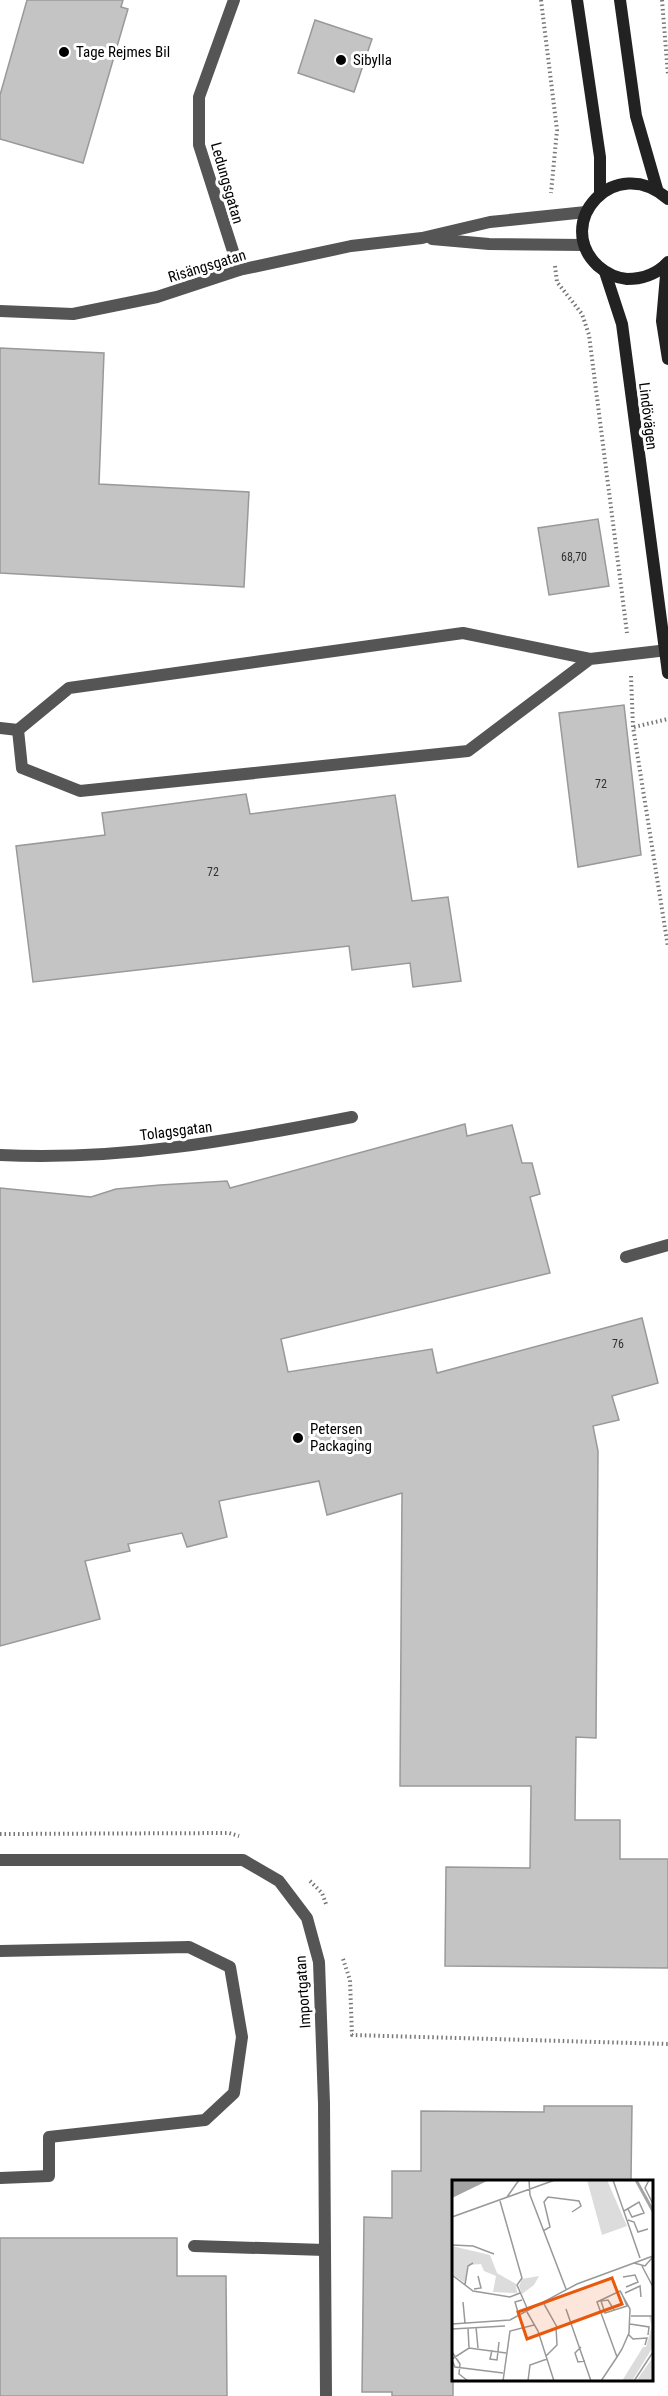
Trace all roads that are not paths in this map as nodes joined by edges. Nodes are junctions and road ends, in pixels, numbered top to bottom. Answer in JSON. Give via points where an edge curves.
{"nodes":[{"id":1,"x":234,"y":0,"type":"edge"},
{"id":2,"x":578,"y":0,"type":"edge"},
{"id":3,"x":620,"y":0,"type":"edge"},
{"id":4,"x":657,"y":189,"type":"junction"},
{"id":5,"x":600,"y":194,"type":"junction"},
{"id":6,"x":668,"y":199,"type":"edge"},
{"id":7,"x":586,"y":212,"type":"junction"},
{"id":8,"x":422,"y":238,"type":"junction"},
{"id":9,"x":584,"y":245,"type":"junction"},
{"id":10,"x":667,"y":263,"type":"edge"},
{"id":11,"x":238,"y":270,"type":"junction"},
{"id":12,"x":605,"y":272,"type":"junction"},
{"id":13,"x":0,"y":311,"type":"edge"},
{"id":14,"x":668,"y":359,"type":"edge"},
{"id":15,"x":666,"y":650,"type":"edge"},
{"id":16,"x":591,"y":659,"type":"junction"},
{"id":17,"x":668,"y":673,"type":"edge"},
{"id":18,"x":0,"y":728,"type":"edge"},
{"id":19,"x":18,"y":730,"type":"junction"},
{"id":20,"x":352,"y":1117,"type":"dead end"},
{"id":21,"x":0,"y":1155,"type":"edge"},
{"id":22,"x":668,"y":1245,"type":"edge"},
{"id":23,"x":626,"y":1257,"type":"dead end"},
{"id":24,"x":0,"y":1860,"type":"edge"},
{"id":25,"x":0,"y":1951,"type":"edge"},
{"id":26,"x":0,"y":2178,"type":"edge"},
{"id":27,"x":194,"y":2246,"type":"dead end"},
{"id":28,"x":325,"y":2250,"type":"junction"},
{"id":29,"x":326,"y":2396,"type":"edge"}],
"edges":[{"from":1,"to":11,"type":"street","name":"Ledungsgatan","via":[[199,97],[199,145]]},
{"from":2,"to":5,"type":"main road","via":[[600,157]]},
{"from":3,"to":4,"type":"main road","via":[[636,116]]},
{"from":4,"to":5,"type":"main road","via":[[624,182]]},
{"from":4,"to":6,"type":"main road"},
{"from":5,"to":7,"type":"main road"},
{"from":7,"to":8,"type":"street","name":"Risängsgatan","via":[[490,222]]},
{"from":7,"to":9,"type":"main road"},
{"from":8,"to":9,"type":"street","name":"Risängsgatan","via":[[489,244]]},
{"from":8,"to":11,"type":"street","name":"Risängsgatan","via":[[351,246]]},
{"from":9,"to":12,"type":"main road","via":[[592,261]]},
{"from":10,"to":12,"type":"main road","via":[[654,274],[638,279]]},
{"from":10,"to":14,"type":"main road","via":[[662,321]]},
{"from":11,"to":13,"type":"street","name":"Risängsgatan","via":[[157,297],[73,314]]},
{"from":12,"to":15,"type":"main road","name":"Lindövägen","via":[[622,324]]},
{"from":15,"to":16,"type":"street"},
{"from":15,"to":17,"type":"main road","name":"Lindövägen"},
{"from":16,"to":19,"type":"street","via":[[463,633],[69,688]]},
{"from":16,"to":19,"type":"street","via":[[468,751],[80,790],[22,768]]},
{"from":18,"to":19,"type":"street"},
{"from":20,"to":21,"type":"street","name":"Tolagsgatan","via":[[183,1148],[44,1157]]},
{"from":22,"to":23,"type":"street"},
{"from":24,"to":28,"type":"street","name":"Importgatan","via":[[243,1860],[279,1881],[307,1918],[319,1962]]},
{"from":25,"to":26,"type":"street","via":[[189,1947],[230,1967],[242,2037],[234,2093],[205,2120],[49,2137],[49,2176]]},
{"from":27,"to":28,"type":"street"},
{"from":28,"to":29,"type":"street","name":"Importgatan"}]}
